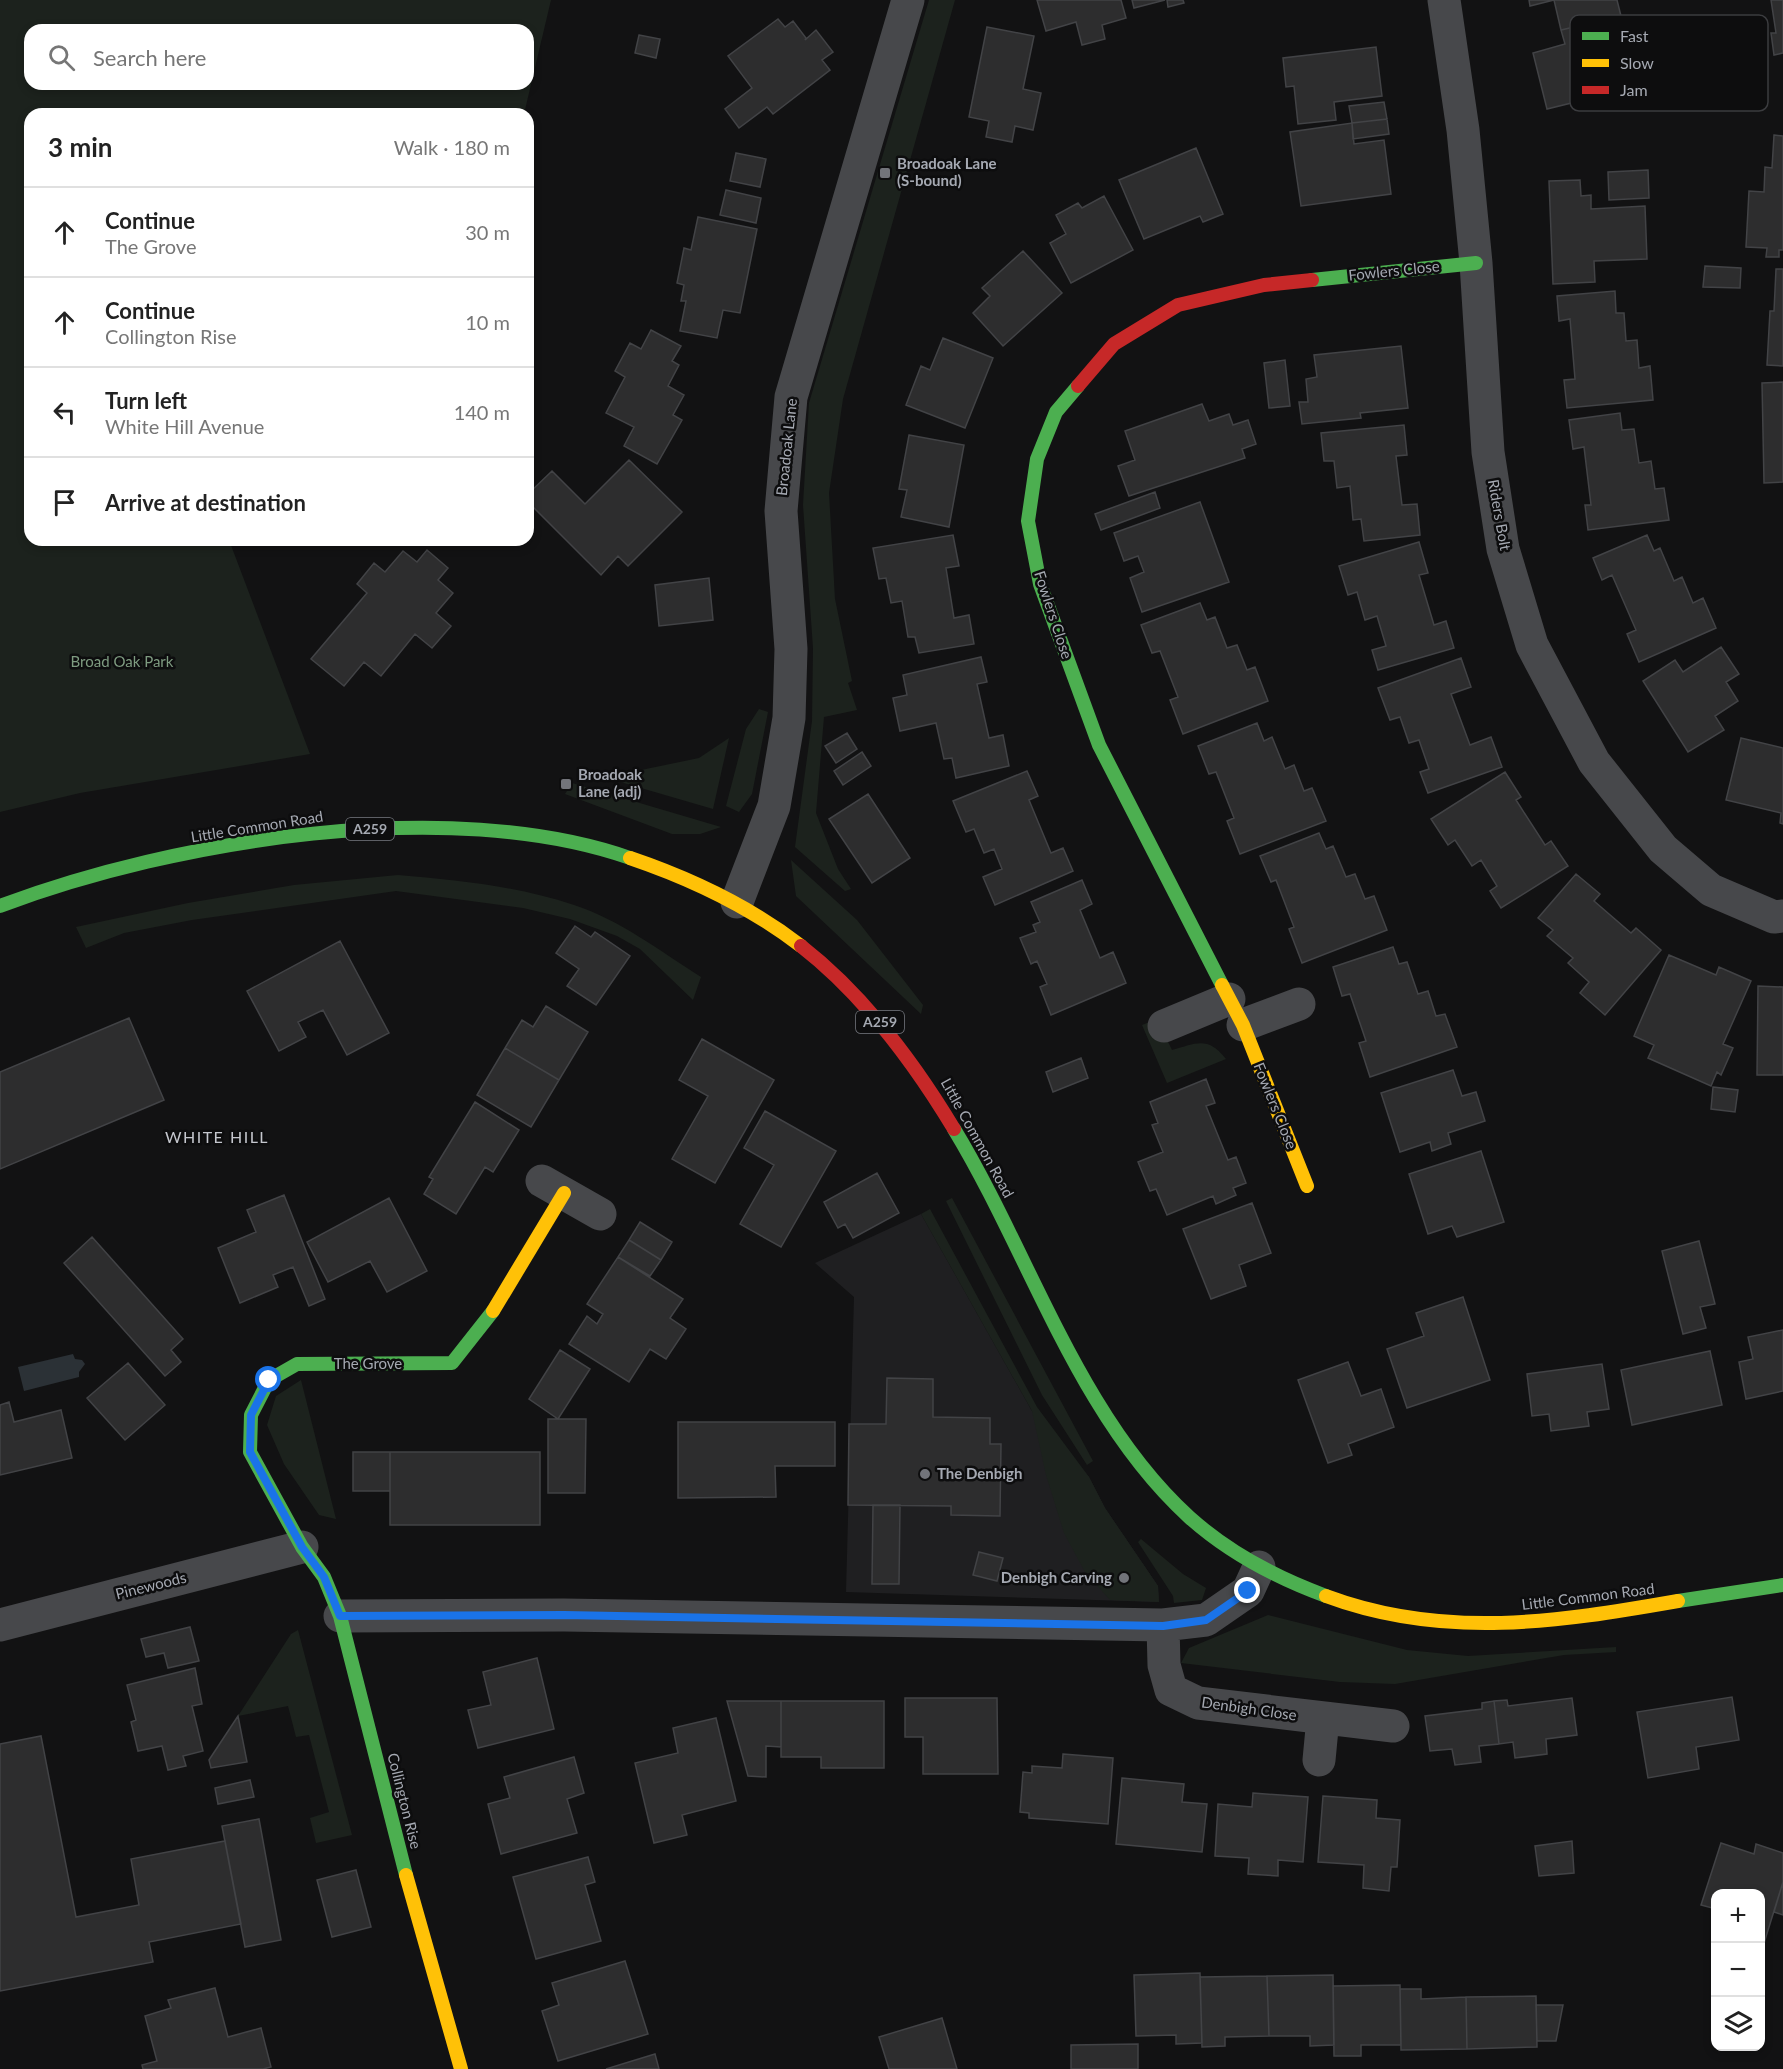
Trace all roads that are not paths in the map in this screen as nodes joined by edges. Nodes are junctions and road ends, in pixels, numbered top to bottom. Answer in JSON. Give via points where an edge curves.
{"nodes":[{"id":1,"x":908,"y":0,"type":"edge"},
{"id":2,"x":1444,"y":0,"type":"edge"},
{"id":3,"x":1476,"y":263,"type":"junction"},
{"id":4,"x":737,"y":902,"type":"junction"},
{"id":5,"x":0,"y":906,"type":"edge"},
{"id":6,"x":1783,"y":916,"type":"edge"},
{"id":7,"x":1299,"y":1004,"type":"dead end"},
{"id":8,"x":1236,"y":1012,"type":"junction"},
{"id":9,"x":1164,"y":1026,"type":"dead end"},
{"id":10,"x":1307,"y":1186,"type":"dead end"},
{"id":11,"x":553,"y":1187,"type":"joint"},
{"id":12,"x":600,"y":1214,"type":"dead end"},
{"id":13,"x":302,"y":1547,"type":"junction"},
{"id":14,"x":1259,"y":1567,"type":"junction"},
{"id":15,"x":1783,"y":1585,"type":"edge"},
{"id":16,"x":340,"y":1616,"type":"junction"},
{"id":17,"x":0,"y":1625,"type":"edge"},
{"id":18,"x":1163,"y":1626,"type":"junction"},
{"id":19,"x":1323,"y":1718,"type":"junction"},
{"id":20,"x":1393,"y":1726,"type":"dead end"},
{"id":21,"x":1319,"y":1760,"type":"dead end"},
{"id":22,"x":460,"y":2069,"type":"edge"}],
"edges":[{"from":1,"to":4,"type":"street","name":"Broadoak Lane","via":[[791,397],[781,511],[791,649],[789,718],[774,806]]},
{"from":2,"to":3,"type":"street","name":"Riders Bolt","via":[[1463,130]]},
{"from":3,"to":6,"type":"street","name":"Riders Bolt","via":[[1488,452],[1503,549],[1532,645],[1594,762],[1663,849],[1711,890],[1774,917]]},
{"from":3,"to":8,"type":"main road","name":"Fowlers Close","via":[[1263,285],[1178,305],[1114,344],[1056,412],[1037,459],[1028,521],[1040,584],[1099,745]]},
{"from":4,"to":5,"type":"main road","name":"Little Common Road","number":"A259","via":[[665,868],[578,843],[496,830],[414,826],[306,834],[188,854],[79,877]]},
{"from":4,"to":14,"type":"main road","name":"Little Common Road","number":"A259","via":[[840,980],[893,1036],[940,1101],[1072,1358],[1106,1415],[1136,1457],[1188,1516]]},
{"from":7,"to":8,"type":"street"},
{"from":8,"to":9,"type":"street"},
{"from":8,"to":10,"type":"main road","name":"Fowlers Close"},
{"from":11,"to":12,"type":"street","name":"The Grove"},
{"from":11,"to":13,"type":"main road","name":"The Grove","via":[[512,1286],[452,1363],[297,1364],[269,1380],[251,1415],[250,1452]]},
{"from":13,"to":16,"type":"main road","name":"Collington Rise","via":[[324,1577]]},
{"from":13,"to":17,"type":"street","name":"Pinewoods"},
{"from":14,"to":15,"type":"main road","name":"Little Common Road","number":"A259","via":[[1349,1604],[1418,1621],[1544,1623]]},
{"from":14,"to":18,"type":"street","via":[[1248,1591],[1206,1620]]},
{"from":16,"to":18,"type":"street","via":[[564,1615]]},
{"from":16,"to":22,"type":"main road","name":"Collington Rise"},
{"from":18,"to":19,"type":"street","name":"Denbigh Close","via":[[1164,1665],[1171,1690],[1198,1703]]},
{"from":19,"to":20,"type":"street","name":"Denbigh Close"},
{"from":19,"to":21,"type":"street"}]}
